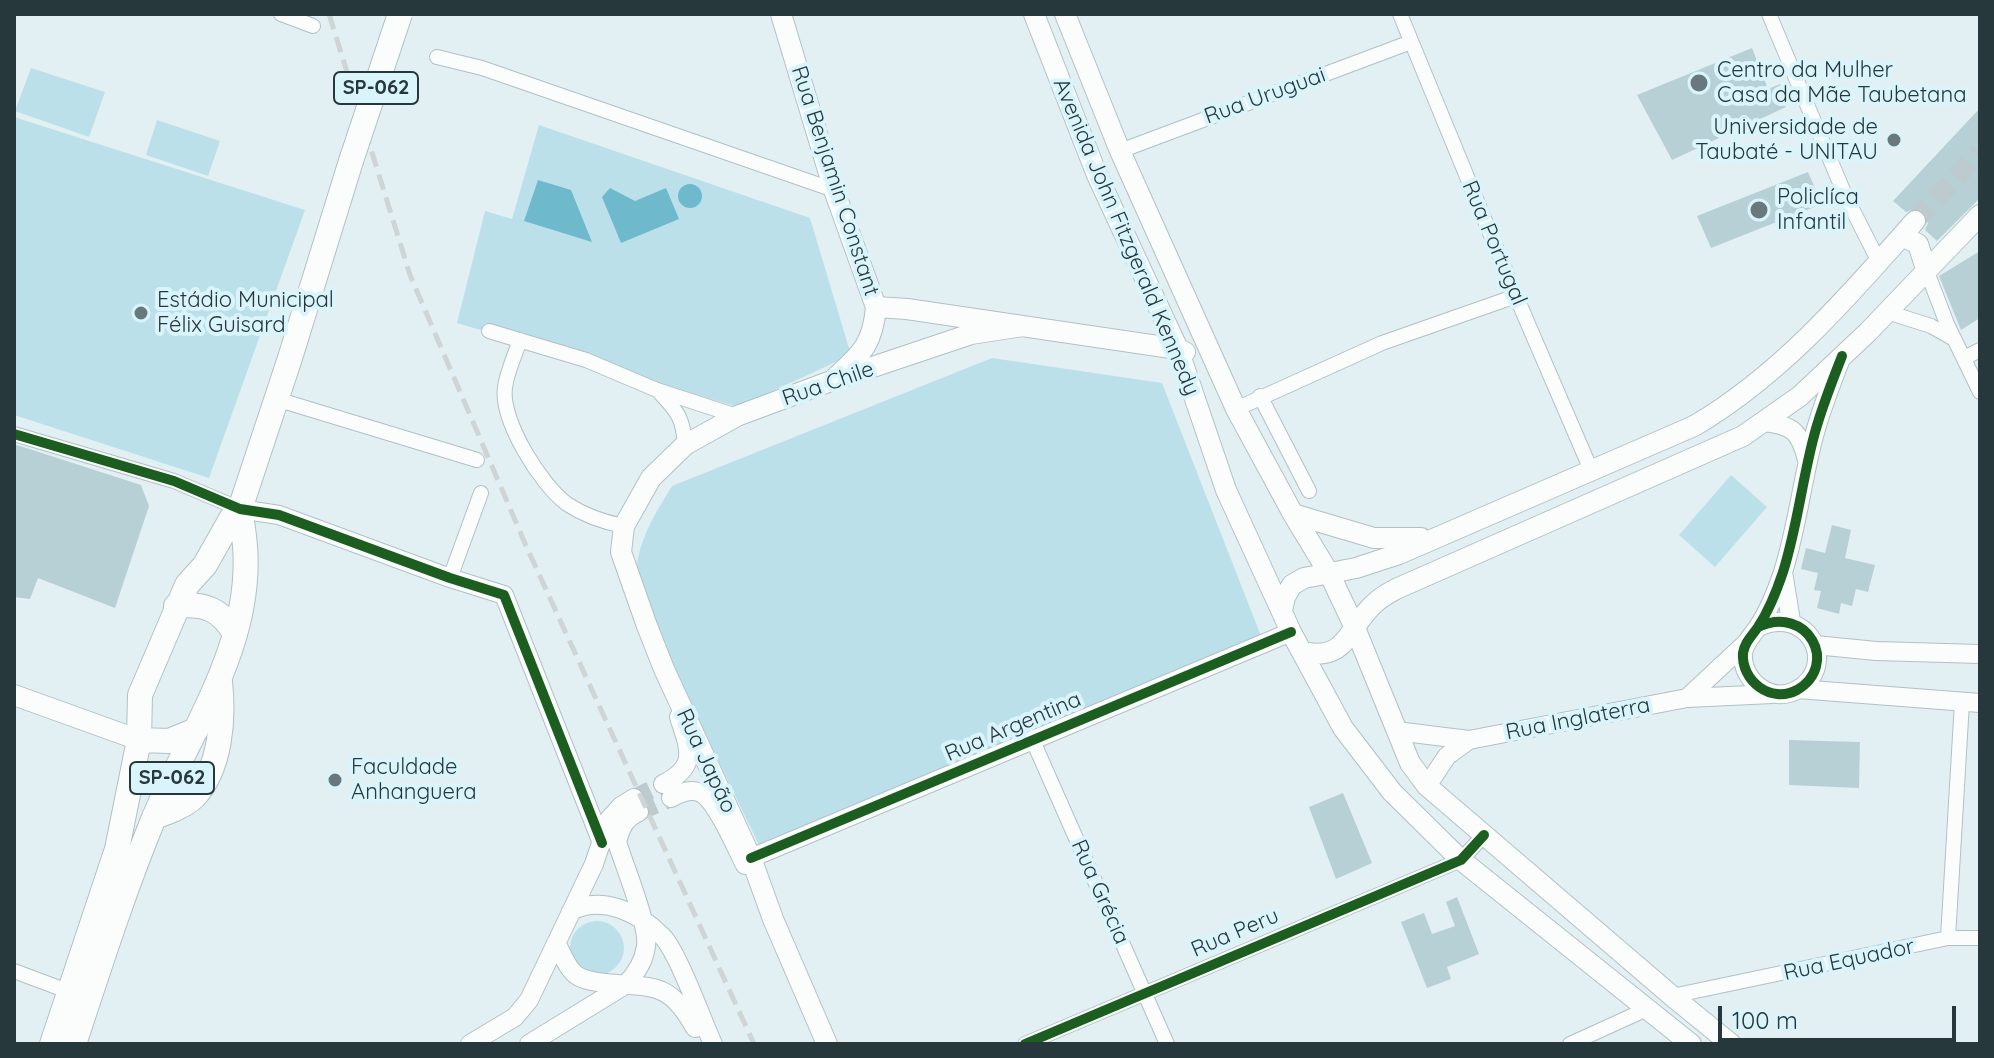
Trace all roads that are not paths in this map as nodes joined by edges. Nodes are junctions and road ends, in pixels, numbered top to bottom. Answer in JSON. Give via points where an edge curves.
{"nodes":[{"id":1,"x":281,"y":14,"type":"edge"},
{"id":2,"x":400,"y":14,"type":"edge"},
{"id":3,"x":781,"y":14,"type":"edge"},
{"id":4,"x":1034,"y":14,"type":"edge"},
{"id":5,"x":1065,"y":14,"type":"edge"},
{"id":6,"x":1400,"y":14,"type":"edge"},
{"id":7,"x":1769,"y":14,"type":"edge"},
{"id":8,"x":313,"y":26,"type":"dead end"},
{"id":9,"x":1411,"y":42,"type":"junction"},
{"id":10,"x":437,"y":57,"type":"dead end"},
{"id":11,"x":1120,"y":151,"type":"junction"},
{"id":12,"x":834,"y":190,"type":"junction"},
{"id":13,"x":1980,"y":215,"type":"edge"},
{"id":14,"x":1878,"y":260,"type":"junction"},
{"id":15,"x":1926,"y":269,"type":"junction"},
{"id":16,"x":1516,"y":296,"type":"junction"},
{"id":17,"x":876,"y":307,"type":"junction"},
{"id":18,"x":1887,"y":312,"type":"junction"},
{"id":19,"x":1023,"y":326,"type":"junction"},
{"id":20,"x":489,"y":331,"type":"dead end"},
{"id":21,"x":1954,"y":339,"type":"junction"},
{"id":22,"x":520,"y":340,"type":"junction"},
{"id":23,"x":1178,"y":349,"type":"junction"},
{"id":24,"x":1980,"y":350,"type":"edge"},
{"id":25,"x":1842,"y":356,"type":"junction"},
{"id":26,"x":1964,"y":358,"type":"junction"},
{"id":27,"x":831,"y":381,"type":"junction"},
{"id":28,"x":657,"y":390,"type":"junction"},
{"id":29,"x":1980,"y":392,"type":"edge"},
{"id":30,"x":1260,"y":396,"type":"junction"},
{"id":31,"x":276,"y":399,"type":"junction"},
{"id":32,"x":1232,"y":401,"type":"junction"},
{"id":33,"x":1725,"y":408,"type":"junction"},
{"id":34,"x":737,"y":416,"type":"junction"},
{"id":35,"x":1764,"y":422,"type":"junction"},
{"id":36,"x":14,"y":434,"type":"edge"},
{"id":37,"x":1743,"y":436,"type":"junction"},
{"id":38,"x":685,"y":445,"type":"junction"},
{"id":39,"x":477,"y":460,"type":"dead end"},
{"id":40,"x":1807,"y":465,"type":"junction"},
{"id":41,"x":1591,"y":470,"type":"junction"},
{"id":42,"x":1309,"y":491,"type":"dead end"},
{"id":43,"x":481,"y":493,"type":"dead end"},
{"id":44,"x":240,"y":509,"type":"junction"},
{"id":45,"x":1293,"y":514,"type":"junction"},
{"id":46,"x":624,"y":526,"type":"junction"},
{"id":47,"x":1441,"y":536,"type":"junction"},
{"id":48,"x":1783,"y":572,"type":"junction"},
{"id":49,"x":1330,"y":575,"type":"junction"},
{"id":50,"x":450,"y":578,"type":"junction"},
{"id":51,"x":176,"y":606,"type":"junction"},
{"id":52,"x":1282,"y":611,"type":"junction"},
{"id":53,"x":1791,"y":621,"type":"junction"},
{"id":54,"x":1758,"y":627,"type":"junction"},
{"id":55,"x":1355,"y":628,"type":"junction"},
{"id":56,"x":1291,"y":632,"type":"junction"},
{"id":57,"x":235,"y":634,"type":"junction"},
{"id":58,"x":1746,"y":643,"type":"junction"},
{"id":59,"x":1815,"y":645,"type":"junction"},
{"id":60,"x":1302,"y":652,"type":"junction"},
{"id":61,"x":1980,"y":654,"type":"edge"},
{"id":62,"x":664,"y":669,"type":"junction"},
{"id":63,"x":220,"y":679,"type":"junction"},
{"id":64,"x":1798,"y":689,"type":"junction"},
{"id":65,"x":1777,"y":694,"type":"junction"},
{"id":66,"x":14,"y":695,"type":"edge"},
{"id":67,"x":1687,"y":698,"type":"junction"},
{"id":68,"x":1971,"y":702,"type":"edge"},
{"id":69,"x":196,"y":730,"type":"junction"},
{"id":70,"x":1396,"y":731,"type":"junction"},
{"id":71,"x":139,"y":740,"type":"junction"},
{"id":72,"x":1469,"y":740,"type":"junction"},
{"id":73,"x":1033,"y":741,"type":"junction"},
{"id":74,"x":1427,"y":786,"type":"junction"},
{"id":75,"x":154,"y":817,"type":"junction"},
{"id":76,"x":1484,"y":835,"type":"junction"},
{"id":77,"x":602,"y":843,"type":"junction"},
{"id":78,"x":751,"y":858,"type":"junction"},
{"id":79,"x":1461,"y":860,"type":"junction"},
{"id":80,"x":571,"y":911,"type":"junction"},
{"id":81,"x":773,"y":919,"type":"junction"},
{"id":82,"x":642,"y":921,"type":"junction"},
{"id":83,"x":1948,"y":938,"type":"junction"},
{"id":84,"x":1980,"y":938,"type":"edge"},
{"id":85,"x":556,"y":943,"type":"junction"},
{"id":86,"x":14,"y":971,"type":"edge"},
{"id":87,"x":625,"y":985,"type":"junction"},
{"id":88,"x":70,"y":992,"type":"junction"},
{"id":89,"x":1144,"y":993,"type":"junction"},
{"id":90,"x":1672,"y":996,"type":"junction"},
{"id":91,"x":1647,"y":1009,"type":"junction"},
{"id":92,"x":699,"y":1037,"type":"edge"},
{"id":93,"x":52,"y":1044,"type":"edge"},
{"id":94,"x":74,"y":1044,"type":"edge"},
{"id":95,"x":470,"y":1044,"type":"edge"},
{"id":96,"x":529,"y":1044,"type":"edge"},
{"id":97,"x":713,"y":1044,"type":"edge"},
{"id":98,"x":827,"y":1044,"type":"edge"},
{"id":99,"x":1025,"y":1044,"type":"edge"},
{"id":100,"x":1167,"y":1044,"type":"edge"},
{"id":101,"x":1570,"y":1044,"type":"edge"},
{"id":102,"x":1691,"y":1044,"type":"edge"},
{"id":103,"x":1731,"y":1044,"type":"edge"}],
"edges":[{"from":1,"to":8,"type":"street"},
{"from":2,"to":31,"type":"main road","number":"SP-062","bridge":true},
{"from":3,"to":12,"type":"main road","name":"Rua Benjamin Constant"},
{"from":4,"to":23,"type":"main road","name":"Avenida John Fitzgerald Kennedy","via":[[1097,175]]},
{"from":5,"to":11,"type":"main road","name":"Avenida John Fitzgerald Kennedy"},
{"from":6,"to":9,"type":"street","name":"Rua Portugal"},
{"from":7,"to":14,"type":"street"},
{"from":9,"to":11,"type":"street","name":"Rua Uruguai"},
{"from":9,"to":16,"type":"street","name":"Rua Portugal"},
{"from":10,"to":12,"type":"street"},
{"from":11,"to":32,"type":"main road","name":"Avenida John Fitzgerald Kennedy"},
{"from":12,"to":17,"type":"main road","name":"Rua Benjamin Constant"},
{"from":13,"to":15,"type":"main road"},
{"from":14,"to":15,"type":"main road","via":[[1909,229]]},
{"from":14,"to":33,"type":"main road","via":[[1813,334]]},
{"from":15,"to":18,"type":"main road"},
{"from":15,"to":21,"type":"street"},
{"from":16,"to":30,"type":"street","via":[[1382,343]]},
{"from":16,"to":41,"type":"street","name":"Rua Portugal"},
{"from":17,"to":19,"type":"main road","name":"Rua Chile"},
{"from":17,"to":27,"type":"main road","name":"Rua Benjamin Constant","via":[[867,347]]},
{"from":18,"to":21,"type":"street"},
{"from":18,"to":25,"type":"main road"},
{"from":19,"to":23,"type":"main road","name":"Rua Chile"},
{"from":19,"to":27,"type":"main road","name":"Rua Chile","via":[[971,334]]},
{"from":20,"to":22,"type":"street"},
{"from":21,"to":26,"type":"street"},
{"from":22,"to":28,"type":"street"},
{"from":22,"to":46,"type":"street","via":[[505,388],[508,416],[527,456],[564,502],[595,520]]},
{"from":23,"to":32,"type":"main road","via":[[1201,363]]},
{"from":23,"to":52,"type":"main road","name":"Avenida John Fitzgerald Kennedy","via":[[1226,490]]},
{"from":24,"to":26,"type":"street"},
{"from":25,"to":35,"type":"main road"},
{"from":25,"to":40,"type":"street"},
{"from":26,"to":29,"type":"street"},
{"from":27,"to":34,"type":"main road","name":"Rua Chile"},
{"from":28,"to":34,"type":"street"},
{"from":28,"to":38,"type":"street","via":[[678,413]]},
{"from":30,"to":32,"type":"street"},
{"from":30,"to":42,"type":"street"},
{"from":31,"to":39,"type":"street"},
{"from":31,"to":44,"type":"main road","number":"SP-062"},
{"from":32,"to":45,"type":"main road","name":"Avenida John Fitzgerald Kennedy"},
{"from":33,"to":37,"type":"main road","via":[[1724,427]]},
{"from":33,"to":41,"type":"main road"},
{"from":34,"to":38,"type":"main road","name":"Rua Chile"},
{"from":35,"to":37,"type":"main road"},
{"from":35,"to":40,"type":"street","via":[[1784,424],[1795,432]]},
{"from":36,"to":44,"type":"street","via":[[174,481]]},
{"from":37,"to":55,"type":"main road","via":[[1396,589],[1374,603]]},
{"from":38,"to":46,"type":"main road","name":"Rua Chile","via":[[651,478]]},
{"from":40,"to":48,"type":"street"},
{"from":41,"to":47,"type":"main road"},
{"from":43,"to":50,"type":"street"},
{"from":44,"to":50,"type":"street","via":[[279,515]]},
{"from":44,"to":51,"type":"main road","number":"SP-062"},
{"from":44,"to":57,"type":"main road","number":"SP-062","via":[[245,573]]},
{"from":45,"to":47,"type":"main road","via":[[1374,538]]},
{"from":45,"to":49,"type":"main road","name":"Avenida John Fitzgerald Kennedy"},
{"from":46,"to":62,"type":"main road","name":"Rua Japão","via":[[621,552]]},
{"from":47,"to":49,"type":"main road"},
{"from":48,"to":53,"type":"street"},
{"from":48,"to":54,"type":"street"},
{"from":49,"to":52,"type":"main road","via":[[1292,585]]},
{"from":49,"to":55,"type":"main road","name":"Avenida John Fitzgerald Kennedy"},
{"from":50,"to":77,"type":"street","via":[[508,599]]},
{"from":51,"to":57,"type":"main road","via":[[219,612]]},
{"from":51,"to":71,"type":"main road","number":"SP-062","via":[[140,695]]},
{"from":52,"to":56,"type":"main road","name":"Avenida John Fitzgerald Kennedy"},
{"from":53,"to":54,"type":"street"},
{"from":53,"to":59,"type":"street"},
{"from":54,"to":58,"type":"street"},
{"from":55,"to":60,"type":"main road","via":[[1328,654]]},
{"from":55,"to":70,"type":"main road","name":"Avenida John Fitzgerald Kennedy"},
{"from":56,"to":60,"type":"main road","name":"Avenida John Fitzgerald Kennedy"},
{"from":56,"to":73,"type":"street","name":"Rua Argentina"},
{"from":57,"to":63,"type":"main road","number":"SP-062"},
{"from":58,"to":65,"type":"street","via":[[1743,656],[1750,679]]},
{"from":58,"to":67,"type":"street"},
{"from":59,"to":61,"type":"street"},
{"from":59,"to":64,"type":"street","via":[[1814,670]]},
{"from":60,"to":79,"type":"main road","name":"Avenida John Fitzgerald Kennedy","via":[[1343,728],[1375,771]]},
{"from":62,"to":78,"type":"main road","name":"Rua Japão"},
{"from":62,"to":81,"type":"street","via":[[688,746],[688,764],[667,791],[700,792],[710,801]]},
{"from":63,"to":69,"type":"main road","number":"SP-062"},
{"from":63,"to":75,"type":"main road","number":"SP-062","via":[[220,734],[204,782],[193,797]]},
{"from":64,"to":65,"type":"street"},
{"from":64,"to":68,"type":"street"},
{"from":65,"to":67,"type":"street","name":"Rua Inglaterra"},
{"from":66,"to":71,"type":"main road"},
{"from":67,"to":72,"type":"street","name":"Rua Inglaterra"},
{"from":68,"to":83,"type":"street"},
{"from":69,"to":71,"type":"main road","number":"SP-062","via":[[169,741]]},
{"from":69,"to":75,"type":"main road","number":"SP-062"},
{"from":70,"to":72,"type":"street"},
{"from":70,"to":74,"type":"main road","name":"Avenida John Fitzgerald Kennedy"},
{"from":71,"to":88,"type":"main road","number":"SP-062","via":[[117,849]]},
{"from":72,"to":74,"type":"street","via":[[1447,756]]},
{"from":73,"to":78,"type":"street","name":"Rua Argentina"},
{"from":73,"to":89,"type":"street","name":"Rua Grécia"},
{"from":74,"to":76,"type":"main road","name":"Avenida John Fitzgerald Kennedy"},
{"from":75,"to":94,"type":"main road","number":"SP-062"},
{"from":76,"to":79,"type":"street"},
{"from":76,"to":90,"type":"main road","name":"Avenida John Fitzgerald Kennedy"},
{"from":77,"to":80,"type":"street"},
{"from":77,"to":82,"type":"street","via":[[609,819],[621,806],[637,805],[617,842]]},
{"from":78,"to":81,"type":"main road","name":"Rua Japão"},
{"from":79,"to":89,"type":"street","name":"Rua Peru"},
{"from":79,"to":91,"type":"main road","name":"Avenida John Fitzgerald Kennedy"},
{"from":80,"to":82,"type":"street","via":[[604,905]]},
{"from":80,"to":85,"type":"street"},
{"from":81,"to":98,"type":"main road","name":"Rua Japão"},
{"from":82,"to":87,"type":"street","via":[[647,943],[636,974]]},
{"from":82,"to":97,"type":"street","via":[[663,937]]},
{"from":83,"to":84,"type":"street","name":"Rua Equador"},
{"from":83,"to":90,"type":"street","name":"Rua Equador"},
{"from":85,"to":87,"type":"street","via":[[575,974]]},
{"from":85,"to":95,"type":"street","via":[[529,1000],[515,1017]]},
{"from":86,"to":88,"type":"street"},
{"from":87,"to":92,"type":"street","via":[[646,985],[672,995]]},
{"from":87,"to":96,"type":"street"},
{"from":88,"to":93,"type":"main road","number":"SP-062"},
{"from":89,"to":99,"type":"street","name":"Rua Peru"},
{"from":89,"to":100,"type":"street","name":"Rua Grécia"},
{"from":90,"to":103,"type":"main road","name":"Avenida John Fitzgerald Kennedy"},
{"from":91,"to":101,"type":"street"},
{"from":91,"to":102,"type":"main road","name":"Avenida John Fitzgerald Kennedy"}]}
